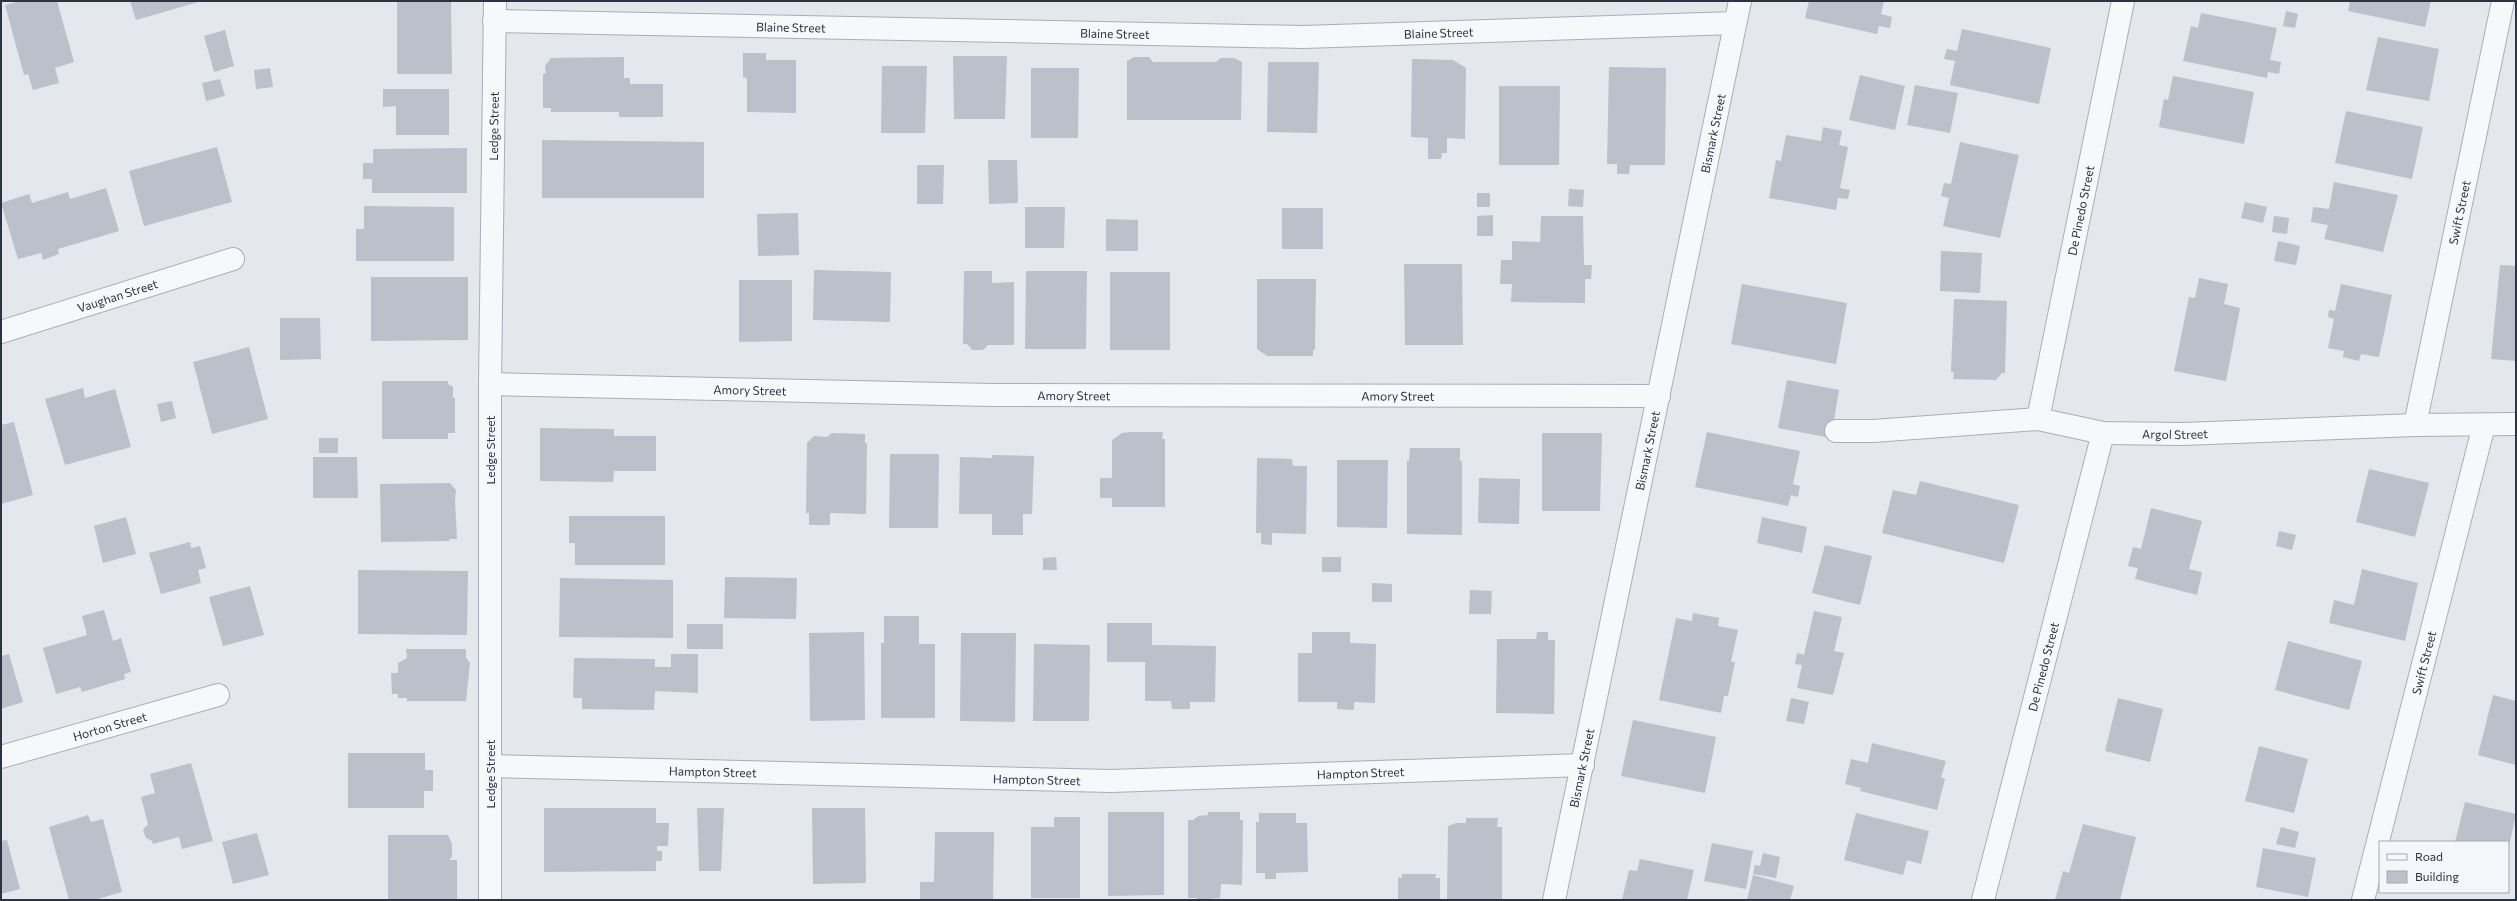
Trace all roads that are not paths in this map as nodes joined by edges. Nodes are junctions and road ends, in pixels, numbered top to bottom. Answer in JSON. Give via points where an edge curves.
{"nodes":[{"id":1,"x":1740,"y":1,"type":"edge"},
{"id":2,"x":2123,"y":1,"type":"edge"},
{"id":3,"x":2503,"y":1,"type":"edge"},
{"id":4,"x":494,"y":11,"type":"edge"},
{"id":5,"x":1735,"y":24,"type":"junction"},
{"id":6,"x":233,"y":259,"type":"dead end"},
{"id":7,"x":1,"y":332,"type":"edge"},
{"id":8,"x":490,"y":384,"type":"junction"},
{"id":9,"x":1659,"y":396,"type":"junction"},
{"id":10,"x":2038,"y":419,"type":"junction"},
{"id":11,"x":2415,"y":424,"type":"junction"},
{"id":12,"x":2516,"y":424,"type":"edge"},
{"id":13,"x":2484,"y":425,"type":"junction"},
{"id":14,"x":1836,"y":431,"type":"dead end"},
{"id":15,"x":2103,"y":433,"type":"junction"},
{"id":16,"x":218,"y":696,"type":"dead end"},
{"id":17,"x":1,"y":757,"type":"edge"},
{"id":18,"x":1584,"y":765,"type":"junction"},
{"id":19,"x":490,"y":766,"type":"junction"},
{"id":20,"x":490,"y":900,"type":"edge"},
{"id":21,"x":1554,"y":900,"type":"edge"},
{"id":22,"x":1983,"y":900,"type":"edge"},
{"id":23,"x":2363,"y":900,"type":"edge"}],
"edges":[{"from":1,"to":5,"type":"street","name":"Bismark Street"},
{"from":2,"to":10,"type":"street","name":"De Pinedo Street"},
{"from":3,"to":11,"type":"street","name":"Swift Street"},
{"from":4,"to":5,"type":"street","name":"Blaine Street","via":[[1303,37]]},
{"from":4,"to":8,"type":"street","name":"Ledge Street"},
{"from":5,"to":9,"type":"street","name":"Bismark Street"},
{"from":6,"to":7,"type":"street","name":"Vaughan Street"},
{"from":8,"to":9,"type":"street","name":"Amory Street","via":[[992,395]]},
{"from":8,"to":19,"type":"street","name":"Ledge Street"},
{"from":9,"to":18,"type":"street","name":"Bismark Street"},
{"from":10,"to":14,"type":"street","name":"Argol Street","via":[[1873,431]]},
{"from":10,"to":15,"type":"street","name":"Argol Street"},
{"from":11,"to":13,"type":"street","name":"Argol Street"},
{"from":11,"to":15,"type":"street","name":"Argol Street","via":[[2206,434]]},
{"from":12,"to":13,"type":"street","name":"Argol Street"},
{"from":13,"to":23,"type":"street","name":"Swift Street"},
{"from":15,"to":22,"type":"street","name":"De Pinedo Street"},
{"from":16,"to":17,"type":"street","name":"Horton Street"},
{"from":18,"to":19,"type":"street","name":"Hampton Street","via":[[1111,782]]},
{"from":18,"to":21,"type":"street","name":"Bismark Street"},
{"from":19,"to":20,"type":"street","name":"Ledge Street"}]}
